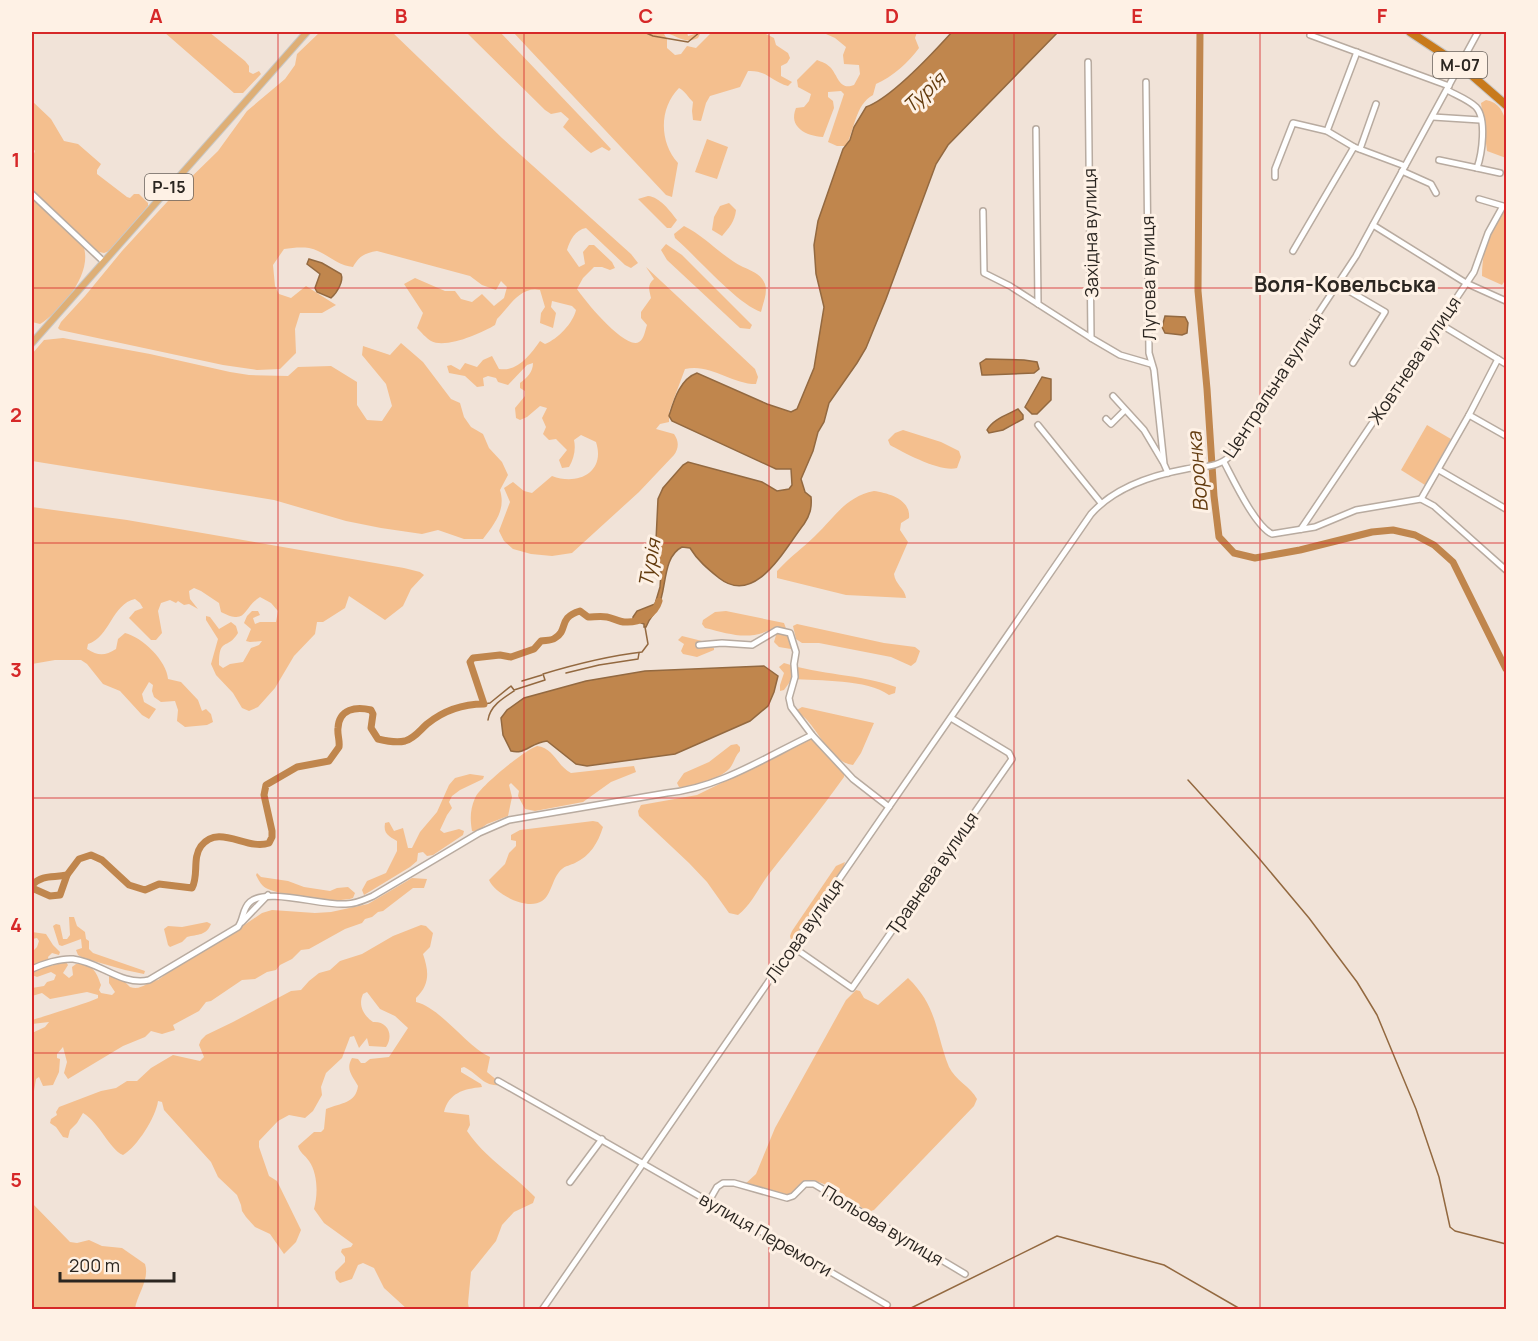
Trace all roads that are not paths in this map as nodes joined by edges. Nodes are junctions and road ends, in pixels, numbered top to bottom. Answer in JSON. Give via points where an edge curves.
{"nodes":[{"id":1,"x":307,"y":32,"type":"edge"},
{"id":2,"x":1410,"y":32,"type":"edge"},
{"id":3,"x":1478,"y":32,"type":"edge"},
{"id":4,"x":1310,"y":35,"type":"dead end"},
{"id":5,"x":1357,"y":52,"type":"junction"},
{"id":6,"x":1088,"y":62,"type":"dead end"},
{"id":7,"x":1460,"y":65,"type":"junction"},
{"id":8,"x":1146,"y":82,"type":"dead end"},
{"id":9,"x":1448,"y":88,"type":"junction"},
{"id":10,"x":1376,"y":104,"type":"dead end"},
{"id":11,"x":1506,"y":105,"type":"edge"},
{"id":12,"x":1433,"y":117,"type":"junction"},
{"id":13,"x":1480,"y":120,"type":"junction"},
{"id":14,"x":1036,"y":129,"type":"dead end"},
{"id":15,"x":1327,"y":131,"type":"junction"},
{"id":16,"x":1357,"y":148,"type":"junction"},
{"id":17,"x":1439,"y":160,"type":"dead end"},
{"id":18,"x":1405,"y":166,"type":"junction"},
{"id":19,"x":1477,"y":168,"type":"junction"},
{"id":20,"x":1500,"y":173,"type":"dead end"},
{"id":21,"x":1275,"y":177,"type":"dead end"},
{"id":22,"x":1436,"y":193,"type":"dead end"},
{"id":23,"x":32,"y":194,"type":"edge"},
{"id":24,"x":1479,"y":199,"type":"dead end"},
{"id":25,"x":983,"y":211,"type":"dead end"},
{"id":26,"x":1373,"y":225,"type":"junction"},
{"id":27,"x":1293,"y":250,"type":"dead end"},
{"id":28,"x":103,"y":261,"type":"junction"},
{"id":29,"x":1467,"y":283,"type":"junction"},
{"id":30,"x":1339,"y":285,"type":"junction"},
{"id":31,"x":1506,"y":301,"type":"edge"},
{"id":32,"x":1038,"y":304,"type":"junction"},
{"id":33,"x":1440,"y":324,"type":"junction"},
{"id":34,"x":1091,"y":338,"type":"junction"},
{"id":35,"x":32,"y":343,"type":"edge"},
{"id":36,"x":1498,"y":359,"type":"junction"},
{"id":37,"x":1353,"y":363,"type":"dead end"},
{"id":38,"x":1151,"y":364,"type":"junction"},
{"id":39,"x":1506,"y":364,"type":"edge"},
{"id":40,"x":1113,"y":396,"type":"dead end"},
{"id":41,"x":1125,"y":410,"type":"junction"},
{"id":42,"x":1469,"y":415,"type":"junction"},
{"id":43,"x":1106,"y":419,"type":"dead end"},
{"id":44,"x":1038,"y":425,"type":"dead end"},
{"id":45,"x":1506,"y":436,"type":"edge"},
{"id":46,"x":1224,"y":462,"type":"junction"},
{"id":47,"x":1164,"y":464,"type":"junction"},
{"id":48,"x":1439,"y":471,"type":"junction"},
{"id":49,"x":1168,"y":473,"type":"junction"},
{"id":50,"x":1421,"y":498,"type":"junction"},
{"id":51,"x":1101,"y":503,"type":"junction"},
{"id":52,"x":1506,"y":509,"type":"edge"},
{"id":53,"x":1302,"y":529,"type":"junction"},
{"id":54,"x":1506,"y":570,"type":"edge"},
{"id":55,"x":699,"y":645,"type":"dead end"},
{"id":56,"x":951,"y":718,"type":"junction"},
{"id":57,"x":812,"y":735,"type":"junction"},
{"id":58,"x":890,"y":807,"type":"junction"},
{"id":59,"x":268,"y":895,"type":"junction"},
{"id":60,"x":242,"y":923,"type":"junction"},
{"id":61,"x":793,"y":947,"type":"junction"},
{"id":62,"x":32,"y":969,"type":"edge"},
{"id":63,"x":498,"y":1081,"type":"dead end"},
{"id":64,"x":602,"y":1140,"type":"junction"},
{"id":65,"x":643,"y":1166,"type":"junction"},
{"id":66,"x":570,"y":1182,"type":"dead end"},
{"id":67,"x":709,"y":1201,"type":"junction"},
{"id":68,"x":965,"y":1274,"type":"dead end"},
{"id":69,"x":887,"y":1305,"type":"dead end"},
{"id":70,"x":542,"y":1310,"type":"edge"}],
"edges":[{"from":1,"to":28,"type":"main road","number":"Р-15"},
{"from":2,"to":7,"type":"highway","number":"М-07"},
{"from":3,"to":7,"type":"street","name":"Центральна вулиця"},
{"from":4,"to":5,"type":"street"},
{"from":5,"to":9,"type":"street"},
{"from":5,"to":15,"type":"street"},
{"from":6,"to":34,"type":"street","name":"Західна вулиця"},
{"from":7,"to":9,"type":"street","name":"Центральна вулиця"},
{"from":7,"to":11,"type":"highway","number":"М-07"},
{"from":8,"to":38,"type":"street","name":"Лугова вулиця"},
{"from":9,"to":12,"type":"street","name":"Центральна вулиця"},
{"from":9,"to":13,"type":"street","via":[[1475,106]]},
{"from":10,"to":16,"type":"street"},
{"from":12,"to":13,"type":"street"},
{"from":12,"to":18,"type":"street","name":"Центральна вулиця"},
{"from":13,"to":19,"type":"street","via":[[1483,146]]},
{"from":14,"to":32,"type":"street"},
{"from":15,"to":16,"type":"street"},
{"from":15,"to":21,"type":"street","via":[[1293,123]]},
{"from":16,"to":18,"type":"street"},
{"from":16,"to":27,"type":"street"},
{"from":17,"to":19,"type":"street"},
{"from":18,"to":22,"type":"street","via":[[1431,184]]},
{"from":18,"to":26,"type":"street","name":"Центральна вулиця"},
{"from":19,"to":20,"type":"street"},
{"from":23,"to":28,"type":"street"},
{"from":24,"to":29,"type":"street","name":"Жовтнева вулиця","via":[[1503,206]]},
{"from":25,"to":32,"type":"street","via":[[984,273]]},
{"from":26,"to":29,"type":"street"},
{"from":26,"to":30,"type":"street","name":"Центральна вулиця"},
{"from":28,"to":35,"type":"main road","number":"Р-15"},
{"from":29,"to":31,"type":"street"},
{"from":29,"to":33,"type":"street","name":"Жовтнева вулиця"},
{"from":30,"to":37,"type":"street","via":[[1384,312]]},
{"from":30,"to":46,"type":"street","name":"Центральна вулиця"},
{"from":32,"to":34,"type":"street"},
{"from":33,"to":36,"type":"street"},
{"from":33,"to":53,"type":"street","name":"Жовтнева вулиця"},
{"from":34,"to":38,"type":"street","via":[[1120,355]]},
{"from":36,"to":39,"type":"street"},
{"from":36,"to":42,"type":"street"},
{"from":38,"to":47,"type":"street","name":"Лугова вулиця"},
{"from":40,"to":41,"type":"street"},
{"from":41,"to":43,"type":"street","via":[[1111,424]]},
{"from":41,"to":47,"type":"street","via":[[1144,430]]},
{"from":42,"to":45,"type":"street"},
{"from":42,"to":48,"type":"street"},
{"from":44,"to":51,"type":"street"},
{"from":46,"to":49,"type":"street","name":"Центральна вулиця"},
{"from":46,"to":53,"type":"street","via":[[1267,532]]},
{"from":47,"to":49,"type":"street","name":"Лугова вулиця"},
{"from":48,"to":50,"type":"street"},
{"from":48,"to":52,"type":"street"},
{"from":49,"to":51,"type":"street","name":"Центральна вулиця"},
{"from":50,"to":53,"type":"street","via":[[1356,510]]},
{"from":50,"to":54,"type":"street"},
{"from":51,"to":56,"type":"street","name":"Центральна вулиця","via":[[1079,529]]},
{"from":55,"to":57,"type":"street","via":[[752,645],[777,630],[790,633],[796,652],[791,707]]},
{"from":56,"to":58,"type":"street","name":"Лісова вулиця"},
{"from":56,"to":61,"type":"street","name":"Травнева вулиця","via":[[1009,753],[1012,759],[852,988]]},
{"from":57,"to":58,"type":"street","via":[[853,779]]},
{"from":57,"to":59,"type":"street","via":[[690,791],[508,820],[359,902],[327,903]]},
{"from":58,"to":61,"type":"street","name":"Лісова вулиця"},
{"from":59,"to":60,"type":"street"},
{"from":59,"to":60,"type":"street","via":[[248,904]]},
{"from":60,"to":62,"type":"street","via":[[140,982],[71,958]]},
{"from":61,"to":65,"type":"street","name":"Лісова вулиця"},
{"from":63,"to":64,"type":"street","name":"вулиця Перемоги"},
{"from":64,"to":65,"type":"street","name":"вулиця Перемоги"},
{"from":64,"to":66,"type":"street"},
{"from":65,"to":67,"type":"street","name":"вулиця Перемоги"},
{"from":65,"to":70,"type":"street","name":"Лісова вулиця"},
{"from":67,"to":68,"type":"street","name":"Польова вулиця","via":[[723,1183],[787,1198],[802,1186],[814,1184]]},
{"from":67,"to":69,"type":"street","name":"вулиця Перемоги"}]}
